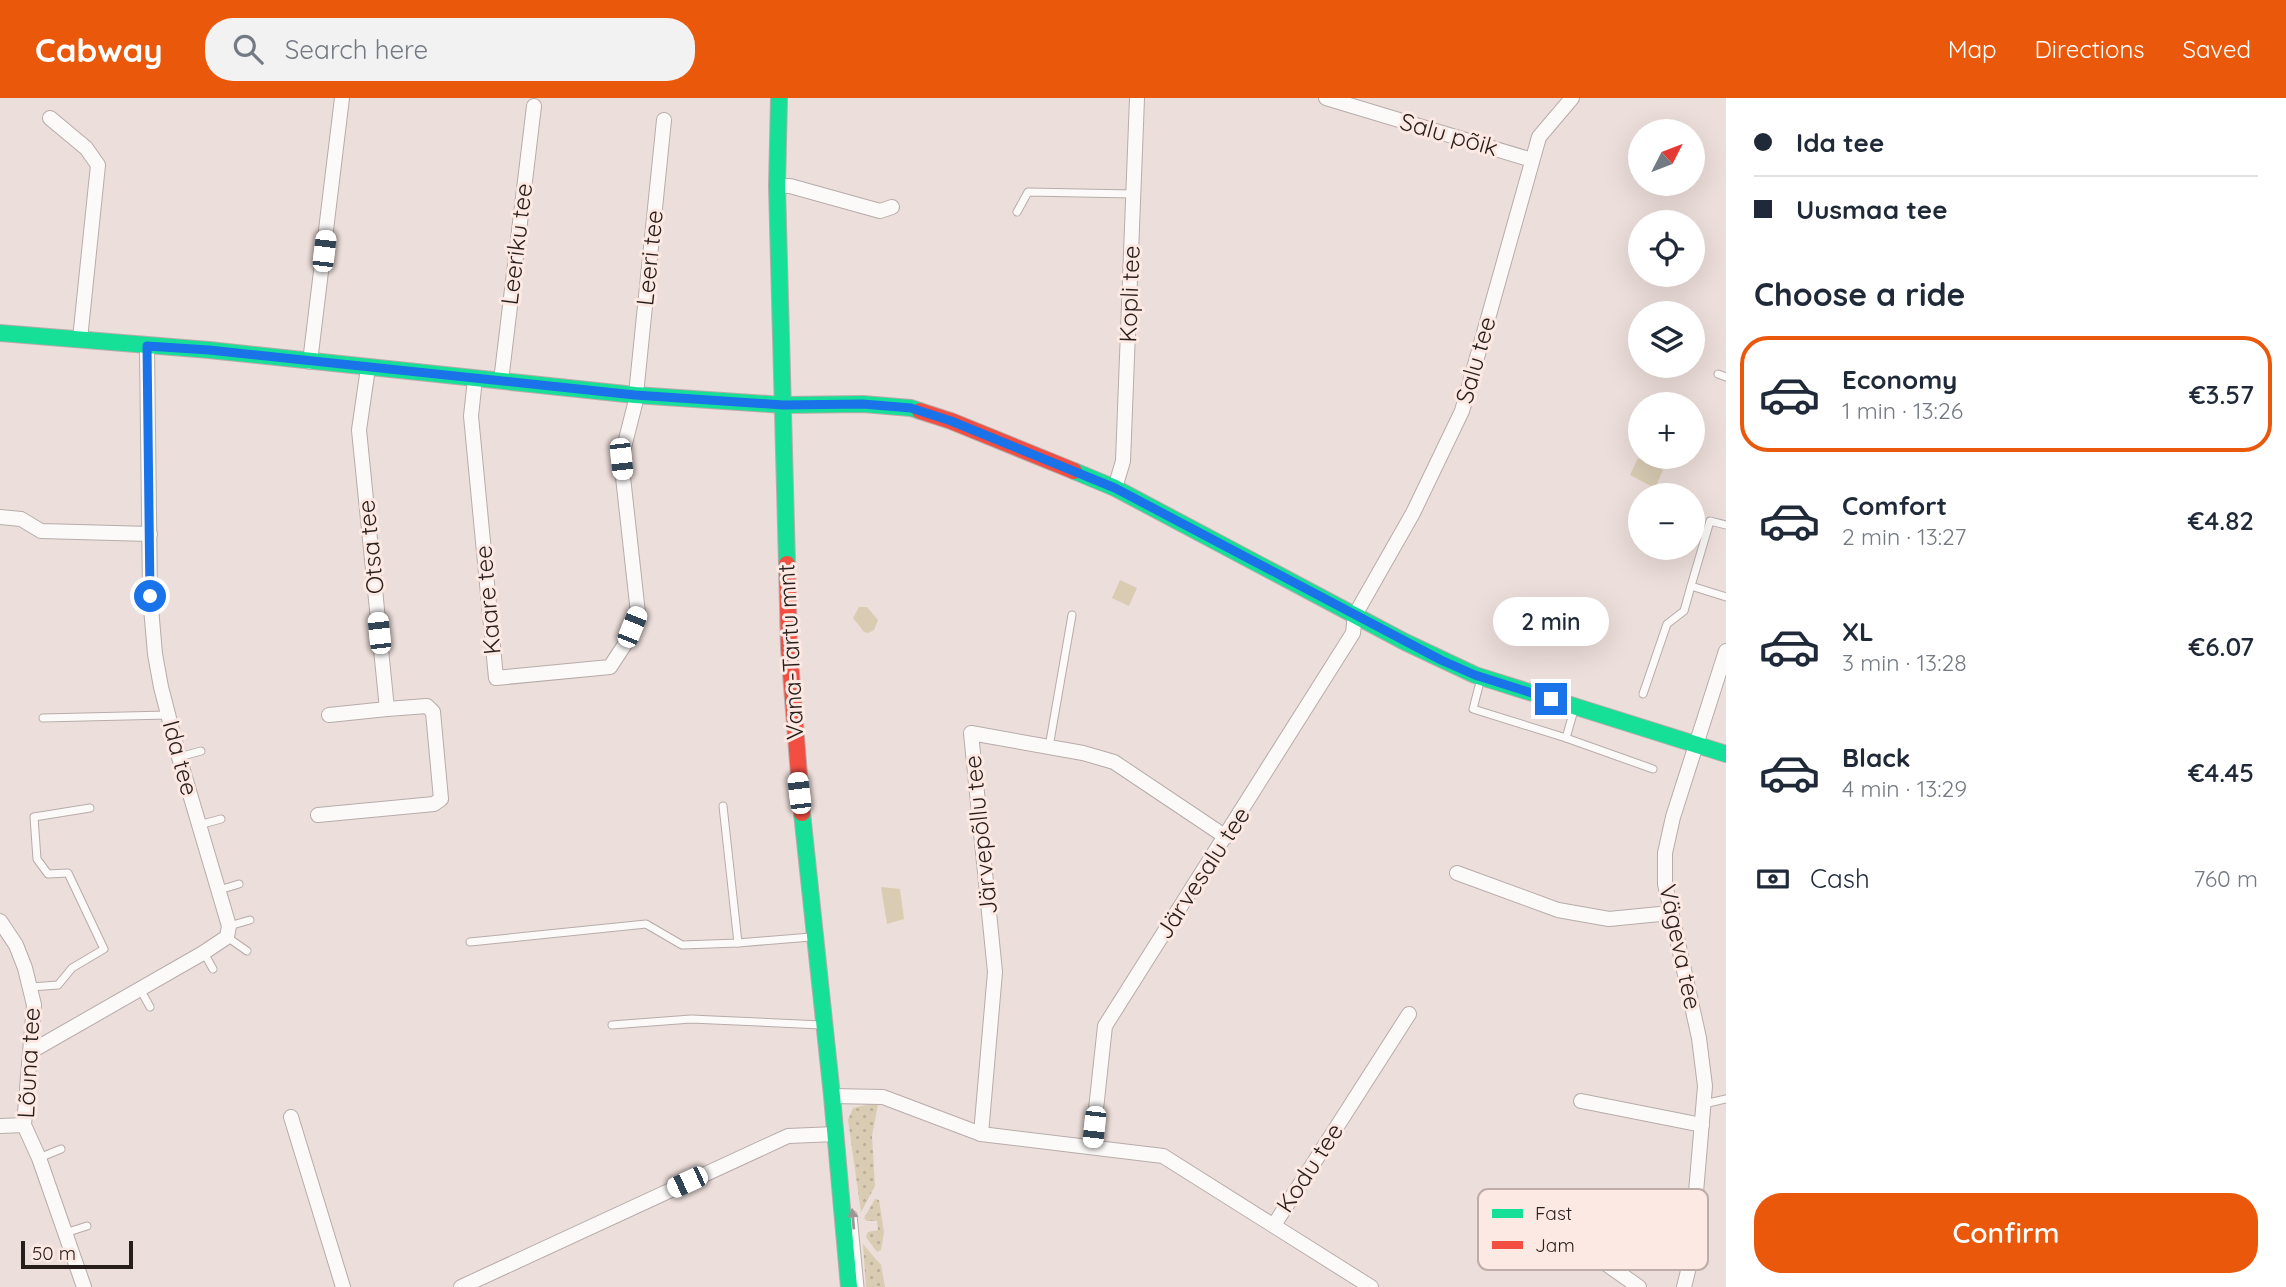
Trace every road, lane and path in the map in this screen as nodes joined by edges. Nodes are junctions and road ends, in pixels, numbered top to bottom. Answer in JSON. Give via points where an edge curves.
{"nodes":[{"id":1,"x":342,"y":98,"type":"edge"},
{"id":2,"x":779,"y":98,"type":"edge"},
{"id":3,"x":1137,"y":98,"type":"edge"},
{"id":4,"x":1326,"y":98,"type":"edge"},
{"id":5,"x":1572,"y":98,"type":"edge"},
{"id":6,"x":534,"y":106,"type":"dead end"},
{"id":7,"x":50,"y":118,"type":"dead end"},
{"id":8,"x":664,"y":120,"type":"dead end"},
{"id":9,"x":1532,"y":160,"type":"junction"},
{"id":10,"x":776,"y":186,"type":"junction"},
{"id":11,"x":1133,"y":194,"type":"junction"},
{"id":12,"x":892,"y":207,"type":"dead end"},
{"id":13,"x":1017,"y":212,"type":"dead end"},
{"id":14,"x":0,"y":333,"type":"edge"},
{"id":15,"x":80,"y":339,"type":"junction"},
{"id":16,"x":147,"y":346,"type":"junction"},
{"id":17,"x":310,"y":362,"type":"junction"},
{"id":18,"x":368,"y":369,"type":"junction"},
{"id":19,"x":1718,"y":374,"type":"dead end"},
{"id":20,"x":1726,"y":377,"type":"edge"},
{"id":21,"x":475,"y":379,"type":"junction"},
{"id":22,"x":501,"y":382,"type":"junction"},
{"id":23,"x":635,"y":395,"type":"junction"},
{"id":24,"x":783,"y":405,"type":"junction"},
{"id":25,"x":1115,"y":488,"type":"junction"},
{"id":26,"x":0,"y":517,"type":"edge"},
{"id":27,"x":1726,"y":525,"type":"edge"},
{"id":28,"x":150,"y":534,"type":"junction"},
{"id":29,"x":1691,"y":586,"type":"junction"},
{"id":30,"x":1726,"y":597,"type":"edge"},
{"id":31,"x":1072,"y":615,"type":"dead end"},
{"id":32,"x":1355,"y":615,"type":"junction"},
{"id":33,"x":1726,"y":651,"type":"edge"},
{"id":34,"x":1481,"y":677,"type":"junction"},
{"id":35,"x":1643,"y":694,"type":"dead end"},
{"id":36,"x":1575,"y":706,"type":"junction"},
{"id":37,"x":387,"y":709,"type":"junction"},
{"id":38,"x":168,"y":715,"type":"junction"},
{"id":39,"x":329,"y":715,"type":"dead end"},
{"id":40,"x":43,"y":718,"type":"dead end"},
{"id":41,"x":1566,"y":738,"type":"junction"},
{"id":42,"x":1696,"y":744,"type":"junction"},
{"id":43,"x":1049,"y":747,"type":"junction"},
{"id":44,"x":201,"y":751,"type":"dead end"},
{"id":45,"x":1726,"y":754,"type":"edge"},
{"id":46,"x":179,"y":757,"type":"junction"},
{"id":47,"x":1653,"y":769,"type":"dead end"},
{"id":48,"x":723,"y":806,"type":"dead end"},
{"id":49,"x":90,"y":808,"type":"dead end"},
{"id":50,"x":318,"y":815,"type":"dead end"},
{"id":51,"x":220,"y":818,"type":"dead end"},
{"id":52,"x":199,"y":826,"type":"junction"},
{"id":53,"x":1226,"y":837,"type":"junction"},
{"id":54,"x":1457,"y":873,"type":"dead end"},
{"id":55,"x":239,"y":884,"type":"dead end"},
{"id":56,"x":216,"y":895,"type":"junction"},
{"id":57,"x":1670,"y":913,"type":"junction"},
{"id":58,"x":250,"y":920,"type":"dead end"},
{"id":59,"x":0,"y":921,"type":"edge"},
{"id":60,"x":228,"y":932,"type":"junction"},
{"id":61,"x":816,"y":936,"type":"junction"},
{"id":62,"x":470,"y":942,"type":"dead end"},
{"id":63,"x":738,"y":943,"type":"junction"},
{"id":64,"x":247,"y":951,"type":"dead end"},
{"id":65,"x":203,"y":953,"type":"junction"},
{"id":66,"x":213,"y":969,"type":"dead end"},
{"id":67,"x":31,"y":987,"type":"junction"},
{"id":68,"x":139,"y":989,"type":"junction"},
{"id":69,"x":150,"y":1007,"type":"dead end"},
{"id":70,"x":1409,"y":1014,"type":"dead end"},
{"id":71,"x":612,"y":1025,"type":"dead end"},
{"id":72,"x":825,"y":1026,"type":"junction"},
{"id":73,"x":30,"y":1052,"type":"junction"},
{"id":74,"x":832,"y":1096,"type":"junction"},
{"id":75,"x":1726,"y":1099,"type":"edge"},
{"id":76,"x":1581,"y":1101,"type":"dead end"},
{"id":77,"x":1704,"y":1104,"type":"junction"},
{"id":78,"x":291,"y":1117,"type":"dead end"},
{"id":79,"x":24,"y":1125,"type":"junction"},
{"id":80,"x":1702,"y":1125,"type":"junction"},
{"id":81,"x":0,"y":1126,"type":"edge"},
{"id":82,"x":836,"y":1133,"type":"junction"},
{"id":83,"x":981,"y":1133,"type":"junction"},
{"id":84,"x":1092,"y":1146,"type":"junction"},
{"id":85,"x":61,"y":1149,"type":"dead end"},
{"id":86,"x":39,"y":1158,"type":"junction"},
{"id":87,"x":847,"y":1172,"type":"dead end"},
{"id":88,"x":1696,"y":1189,"type":"edge"},
{"id":89,"x":852,"y":1206,"type":"dead end"},
{"id":90,"x":1274,"y":1225,"type":"junction"},
{"id":91,"x":87,"y":1226,"type":"dead end"},
{"id":92,"x":844,"y":1229,"type":"junction"},
{"id":93,"x":64,"y":1234,"type":"junction"},
{"id":94,"x":1615,"y":1270,"type":"edge"},
{"id":95,"x":1688,"y":1270,"type":"edge"},
{"id":96,"x":84,"y":1287,"type":"edge"},
{"id":97,"x":342,"y":1287,"type":"edge"},
{"id":98,"x":461,"y":1287,"type":"edge"},
{"id":99,"x":840,"y":1287,"type":"edge"},
{"id":100,"x":849,"y":1287,"type":"edge"},
{"id":101,"x":860,"y":1287,"type":"edge"},
{"id":102,"x":1371,"y":1287,"type":"edge"},
{"id":103,"x":1639,"y":1287,"type":"edge"},
{"id":104,"x":1684,"y":1287,"type":"edge"}],
"edges":[{"from":1,"to":17,"type":"street"},
{"from":2,"to":10,"type":"street","name":"Vana-Tartu mnt"},
{"from":3,"to":11,"type":"street","name":"Kopli tee"},
{"from":4,"to":9,"type":"street","name":"Salu põik"},
{"from":5,"to":9,"type":"street","name":"Salu tee","via":[[1539,137]]},
{"from":6,"to":22,"type":"street","name":"Leeriku tee"},
{"from":7,"to":15,"type":"street","via":[[86,148],[98,165]]},
{"from":8,"to":23,"type":"street","name":"Leeri tee"},
{"from":9,"to":32,"type":"street","name":"Salu tee","via":[[1462,411],[1413,513]]},
{"from":10,"to":12,"type":"street","via":[[880,211]]},
{"from":10,"to":24,"type":"street","name":"Vana-Tartu mnt"},
{"from":11,"to":13,"type":"lane","via":[[1028,192]]},
{"from":11,"to":25,"type":"street","name":"Kopli tee","via":[[1123,461]]},
{"from":14,"to":15,"type":"street"},
{"from":15,"to":16,"type":"street"},
{"from":16,"to":17,"type":"street"},
{"from":16,"to":28,"type":"street","name":"Ida tee"},
{"from":17,"to":18,"type":"street"},
{"from":18,"to":21,"type":"street"},
{"from":18,"to":37,"type":"street","name":"Otsa tee","via":[[359,430]]},
{"from":19,"to":20,"type":"lane"},
{"from":21,"to":22,"type":"street"},
{"from":21,"to":23,"type":"street","name":"Kaare tee","via":[[471,416],[496,678],[610,667],[627,641],[638,613],[621,459]]},
{"from":22,"to":23,"type":"street"},
{"from":23,"to":24,"type":"street"},
{"from":24,"to":25,"type":"street","via":[[911,408]]},
{"from":24,"to":61,"type":"street","name":"Vana-Tartu mnt","via":[[789,648]]},
{"from":25,"to":32,"type":"street"},
{"from":26,"to":28,"type":"street","via":[[21,519],[41,531]]},
{"from":27,"to":29,"type":"lane","via":[[1710,521]]},
{"from":28,"to":38,"type":"street","name":"Ida tee","via":[[155,654]]},
{"from":29,"to":30,"type":"lane"},
{"from":29,"to":35,"type":"lane","via":[[1684,611],[1667,624]]},
{"from":31,"to":43,"type":"lane"},
{"from":32,"to":34,"type":"street"},
{"from":32,"to":53,"type":"street","name":"Järvesalu tee","via":[[1353,633]]},
{"from":33,"to":42,"type":"street","name":"Vägeva tee"},
{"from":34,"to":36,"type":"street"},
{"from":34,"to":41,"type":"lane","via":[[1473,709]]},
{"from":36,"to":41,"type":"lane"},
{"from":36,"to":42,"type":"street"},
{"from":37,"to":39,"type":"street"},
{"from":37,"to":50,"type":"street","via":[[427,706],[433,712],[441,799],[433,804]]},
{"from":38,"to":40,"type":"lane"},
{"from":38,"to":46,"type":"street","name":"Ida tee"},
{"from":41,"to":47,"type":"lane"},
{"from":42,"to":45,"type":"street"},
{"from":42,"to":57,"type":"street","name":"Vägeva tee","via":[[1665,853]]},
{"from":43,"to":53,"type":"street","name":"Järvepõllu tee","via":[[1114,762]]},
{"from":43,"to":83,"type":"street","name":"Järvepõllu tee","via":[[971,733],[995,972]]},
{"from":44,"to":46,"type":"lane"},
{"from":46,"to":52,"type":"street","name":"Ida tee"},
{"from":48,"to":63,"type":"lane"},
{"from":49,"to":67,"type":"lane","via":[[34,817],[37,859],[48,874],[68,873],[104,949],[67,972],[58,985]]},
{"from":51,"to":52,"type":"lane"},
{"from":52,"to":56,"type":"street","name":"Ida tee"},
{"from":53,"to":84,"type":"street","name":"Järvesalu tee","via":[[1105,1026]]},
{"from":54,"to":57,"type":"street","via":[[1558,910],[1609,919]]},
{"from":55,"to":56,"type":"lane"},
{"from":56,"to":60,"type":"street","name":"Ida tee"},
{"from":57,"to":77,"type":"street","name":"Vägeva tee","via":[[1699,1038]]},
{"from":58,"to":60,"type":"lane"},
{"from":59,"to":67,"type":"street","name":"Lõuna tee","via":[[16,945]]},
{"from":60,"to":64,"type":"lane"},
{"from":60,"to":65,"type":"street"},
{"from":61,"to":63,"type":"lane"},
{"from":61,"to":72,"type":"street","name":"Vana-Tartu mnt"},
{"from":62,"to":63,"type":"lane","via":[[646,924],[682,945]]},
{"from":65,"to":66,"type":"lane"},
{"from":65,"to":68,"type":"street"},
{"from":67,"to":73,"type":"street","name":"Lõuna tee"},
{"from":68,"to":69,"type":"lane"},
{"from":68,"to":73,"type":"street"},
{"from":70,"to":90,"type":"street","name":"Kodu tee"},
{"from":71,"to":72,"type":"lane","via":[[691,1019]]},
{"from":72,"to":74,"type":"street","name":"Vana-Tartu mnt"},
{"from":73,"to":79,"type":"street","name":"Lõuna tee"},
{"from":74,"to":82,"type":"street","name":"Vana-Tartu mnt"},
{"from":74,"to":83,"type":"street","via":[[883,1097]]},
{"from":75,"to":77,"type":"lane"},
{"from":76,"to":80,"type":"street"},
{"from":77,"to":80,"type":"street","name":"Vägeva tee"},
{"from":78,"to":97,"type":"street"},
{"from":79,"to":81,"type":"street"},
{"from":79,"to":86,"type":"street","name":"Lõuna tee"},
{"from":80,"to":88,"type":"street","name":"Vägeva tee"},
{"from":82,"to":87,"type":"lane"},
{"from":82,"to":92,"type":"street","name":"Vana-Tartu mnt"},
{"from":82,"to":98,"type":"street","via":[[788,1136]]},
{"from":83,"to":84,"type":"street"},
{"from":84,"to":90,"type":"street","via":[[1163,1156]]},
{"from":85,"to":86,"type":"lane"},
{"from":86,"to":93,"type":"street","name":"Lõuna tee"},
{"from":101,"to":89,"type":"lane","one_way":true},
{"from":90,"to":102,"type":"street","name":"Kodu tee"},
{"from":91,"to":93,"type":"lane"},
{"from":92,"to":99,"type":"lane"},
{"from":92,"to":100,"type":"street","name":"Vana-Tartu mnt"},
{"from":93,"to":96,"type":"street","name":"Lõuna tee"},
{"from":94,"to":103,"type":"street"},
{"from":95,"to":104,"type":"street","name":"Vägeva tee"}]}
